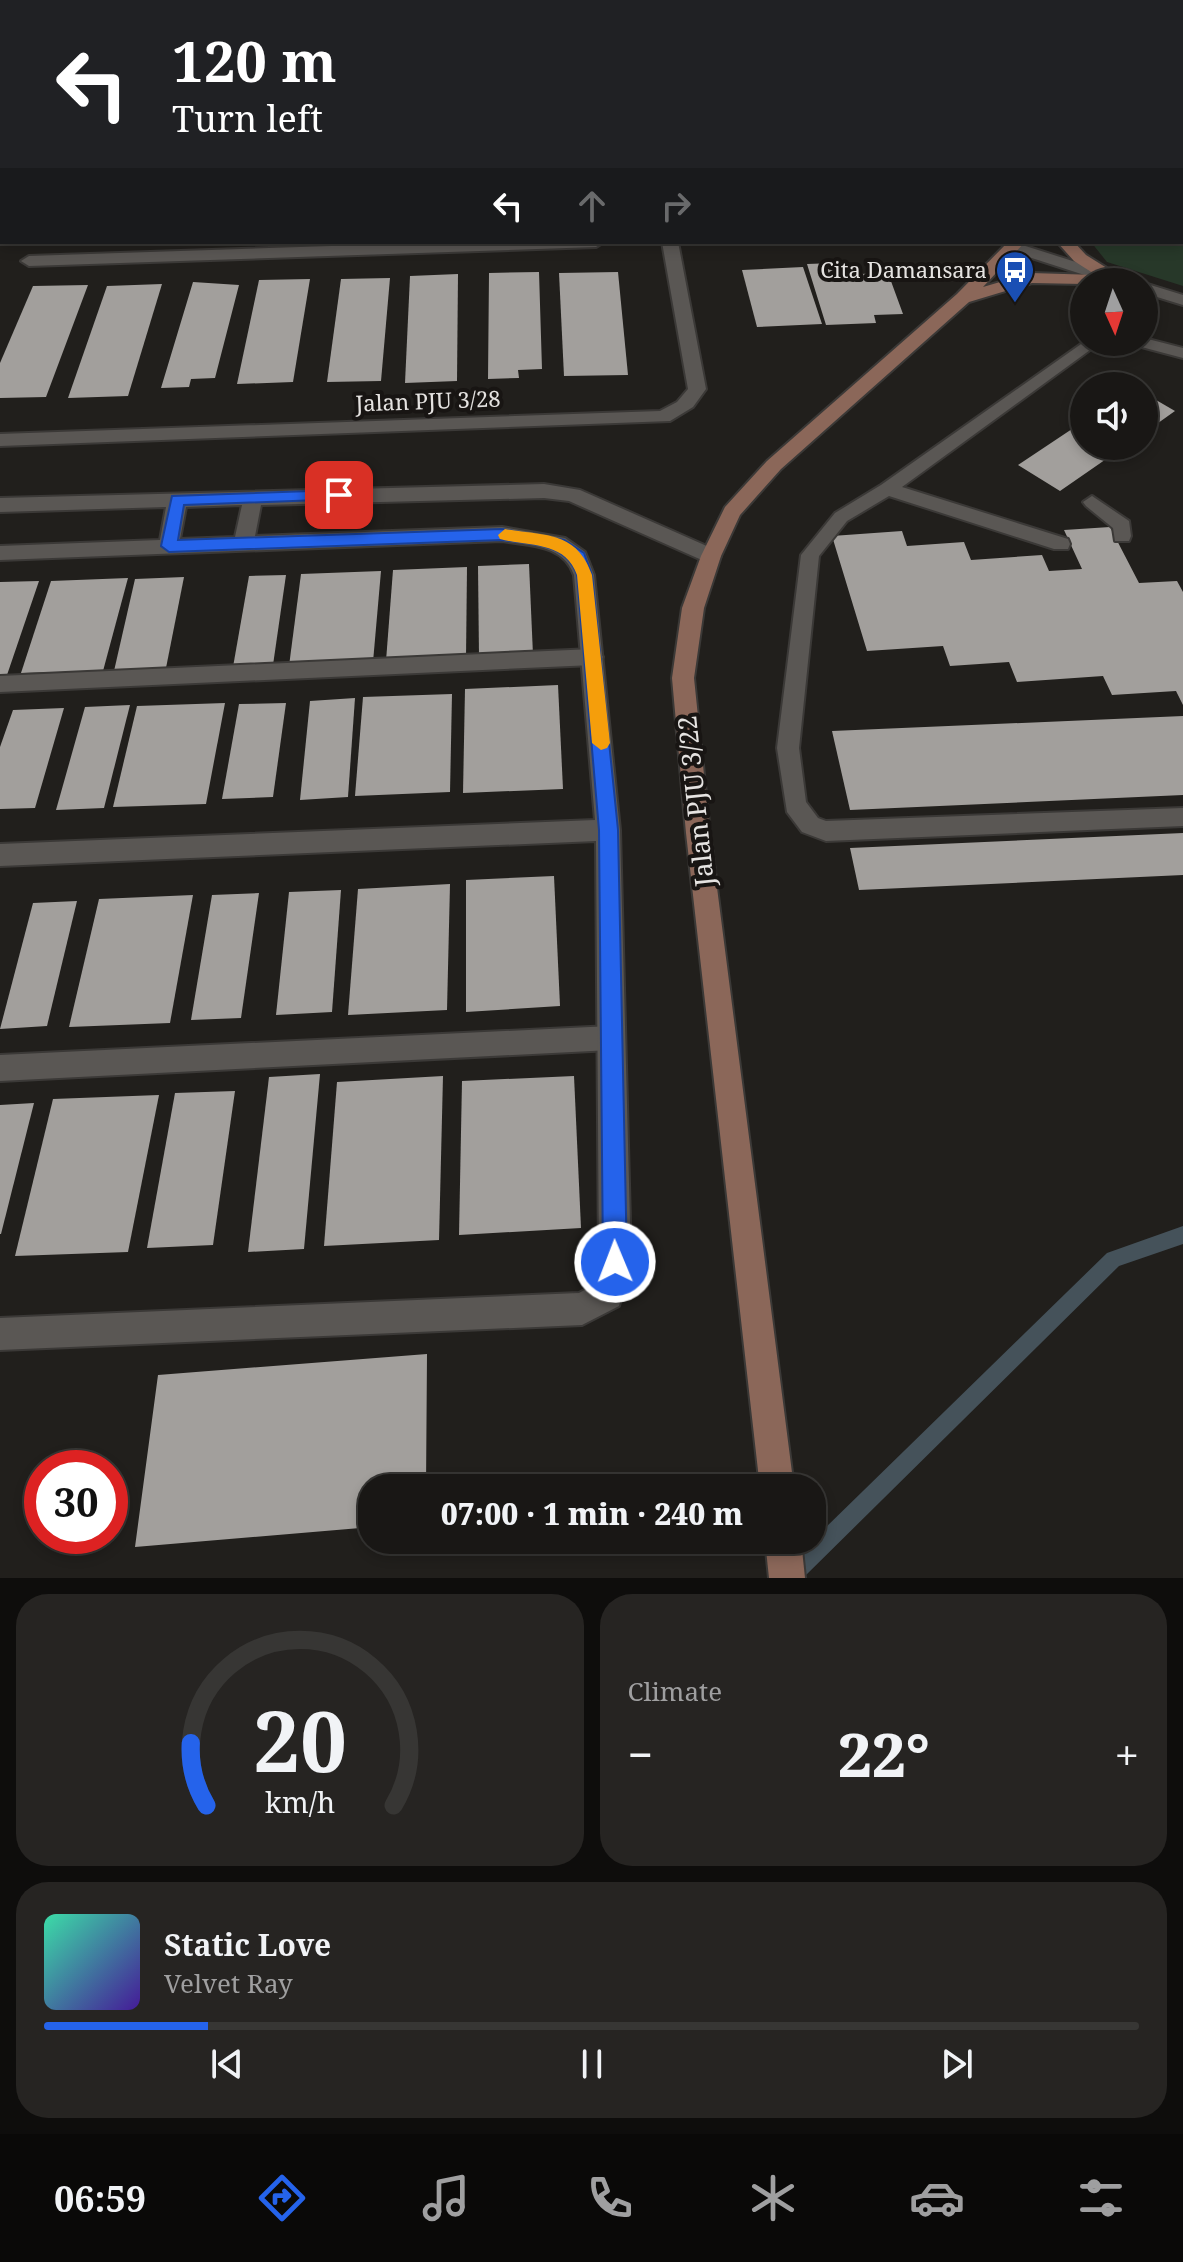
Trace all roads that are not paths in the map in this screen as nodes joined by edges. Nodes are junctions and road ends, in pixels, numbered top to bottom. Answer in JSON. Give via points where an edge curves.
{"nodes":[{"id":1,"x":536,"y":244,"type":"edge"},
{"id":2,"x":670,"y":244,"type":"edge"},
{"id":3,"x":1015,"y":244,"type":"edge"},
{"id":4,"x":1067,"y":244,"type":"edge"},
{"id":5,"x":29,"y":261,"type":"dead end"},
{"id":6,"x":1084,"y":268,"type":"edge"},
{"id":7,"x":1098,"y":268,"type":"edge"},
{"id":8,"x":1070,"y":279,"type":"edge"},
{"id":9,"x":1158,"y":292,"type":"edge"},
{"id":10,"x":963,"y":298,"type":"junction"},
{"id":11,"x":1183,"y":300,"type":"edge"},
{"id":12,"x":1158,"y":347,"type":"edge"},
{"id":13,"x":1183,"y":353,"type":"edge"},
{"id":14,"x":1072,"y":356,"type":"edge"},
{"id":15,"x":0,"y":440,"type":"edge"},
{"id":16,"x":887,"y":489,"type":"junction"},
{"id":17,"x":253,"y":498,"type":"junction"},
{"id":18,"x":177,"y":500,"type":"junction"},
{"id":19,"x":1092,"y":502,"type":"dead end"},
{"id":20,"x":0,"y":505,"type":"edge"},
{"id":21,"x":1122,"y":536,"type":"dead end"},
{"id":22,"x":244,"y":543,"type":"junction"},
{"id":23,"x":1061,"y":544,"type":"dead end"},
{"id":24,"x":169,"y":546,"type":"junction"},
{"id":25,"x":0,"y":553,"type":"edge"},
{"id":26,"x":711,"y":556,"type":"junction"},
{"id":27,"x":593,"y":657,"type":"junction"},
{"id":28,"x":0,"y":684,"type":"edge"},
{"id":29,"x":1183,"y":817,"type":"edge"},
{"id":30,"x":608,"y":830,"type":"junction"},
{"id":31,"x":0,"y":855,"type":"edge"},
{"id":32,"x":611,"y":1038,"type":"junction"},
{"id":33,"x":0,"y":1068,"type":"edge"},
{"id":34,"x":0,"y":1334,"type":"edge"},
{"id":35,"x":775,"y":1474,"type":"edge"},
{"id":36,"x":784,"y":1554,"type":"edge"},
{"id":37,"x":787,"y":1578,"type":"edge"}],
"edges":[{"from":1,"to":5,"type":"street"},
{"from":2,"to":15,"type":"street","name":"Jalan PJU 3/28","via":[[697,389],[680,410],[663,417]]},
{"from":3,"to":6,"type":"street"},
{"from":3,"to":10,"type":"street","name":"Jalan PJU 3/22"},
{"from":4,"to":7,"type":"street"},
{"from":8,"to":10,"type":"street","via":[[1031,278]]},
{"from":9,"to":11,"type":"street"},
{"from":10,"to":26,"type":"street","name":"Jalan PJU 3/22","via":[[774,465],[732,512]]},
{"from":12,"to":13,"type":"lane"},
{"from":14,"to":16,"type":"lane"},
{"from":16,"to":23,"type":"lane"},
{"from":16,"to":29,"type":"lane","via":[[841,517],[810,555],[788,748],[795,805],[810,825],[841,832]]},
{"from":17,"to":18,"type":"street"},
{"from":17,"to":22,"type":"street"},
{"from":17,"to":26,"type":"street","via":[[544,491],[573,495]]},
{"from":18,"to":20,"type":"street"},
{"from":18,"to":24,"type":"street"},
{"from":19,"to":21,"type":"lane","via":[[1122,526]]},
{"from":22,"to":24,"type":"street"},
{"from":22,"to":27,"type":"street","via":[[502,534],[558,543],[578,557],[584,575]]},
{"from":24,"to":25,"type":"street"},
{"from":26,"to":35,"type":"street","name":"Jalan PJU 3/22","via":[[693,608],[683,678]]},
{"from":27,"to":28,"type":"lane"},
{"from":27,"to":30,"type":"street"},
{"from":30,"to":31,"type":"street"},
{"from":30,"to":32,"type":"street"},
{"from":32,"to":33,"type":"lane"},
{"from":32,"to":34,"type":"street","via":[[615,1262],[608,1295],[582,1309]]},
{"from":36,"to":37,"type":"street"}]}
